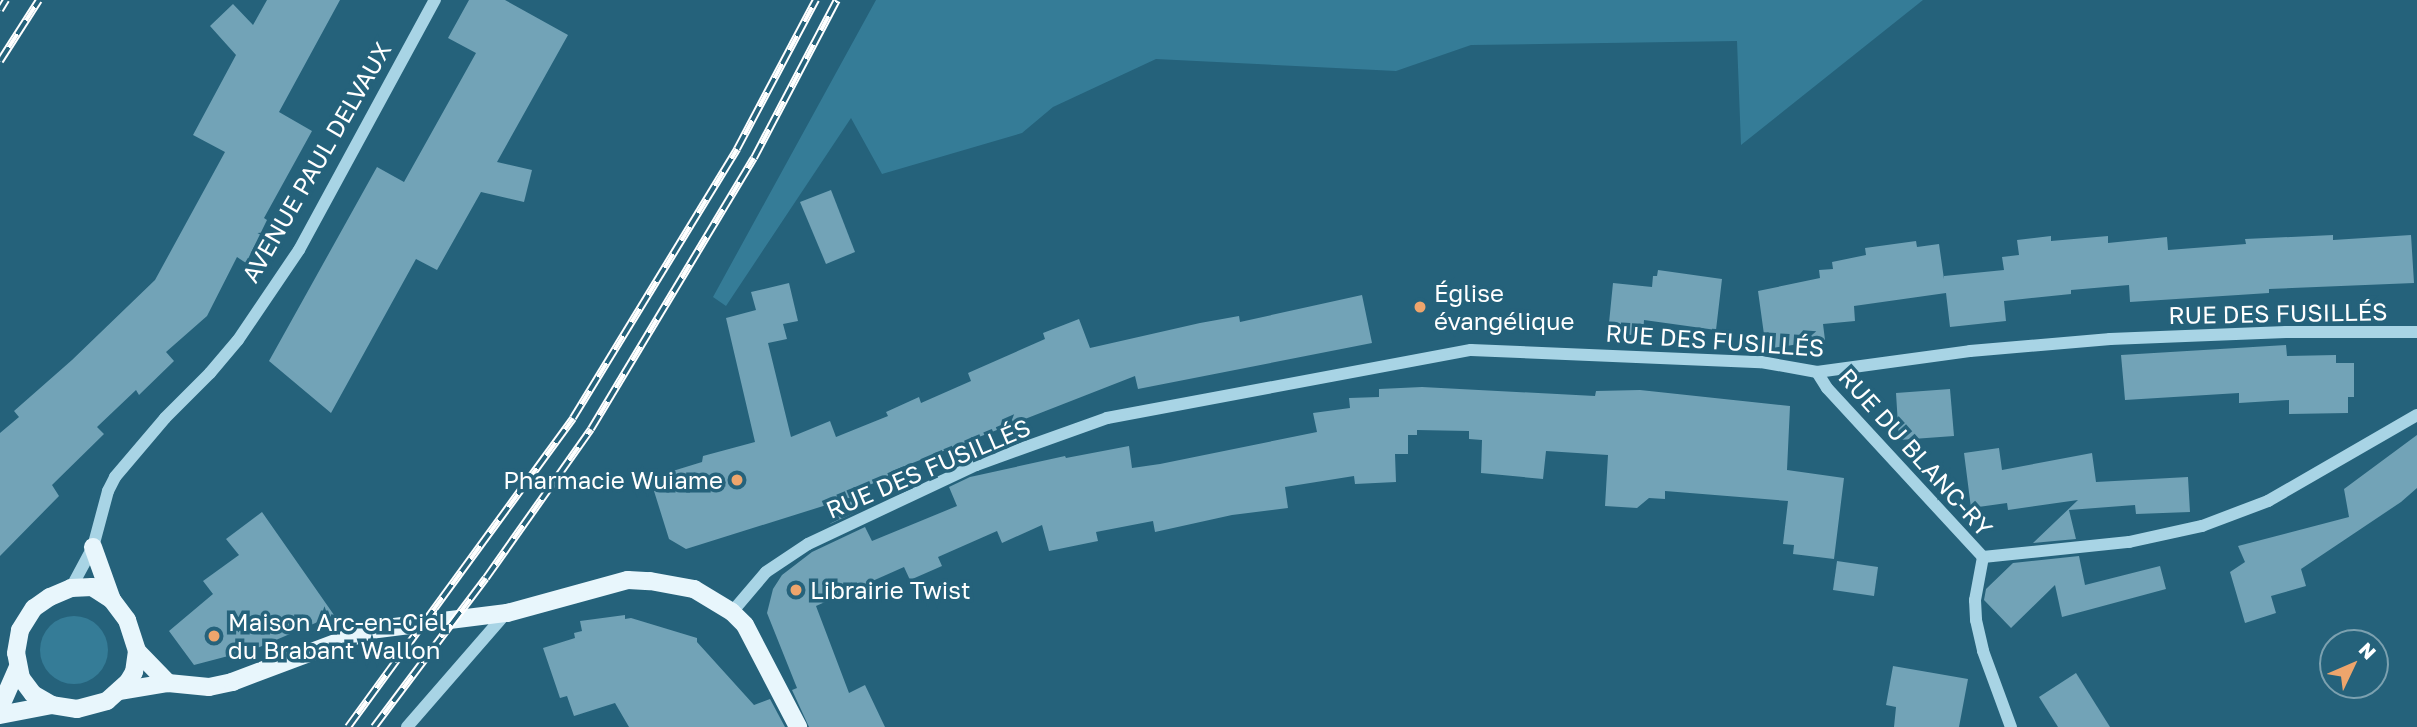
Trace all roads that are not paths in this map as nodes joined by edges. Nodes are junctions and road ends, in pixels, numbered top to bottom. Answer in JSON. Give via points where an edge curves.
{"nodes":[{"id":1,"x":435,"y":0,"type":"edge"},
{"id":2,"x":2417,"y":332,"type":"edge"},
{"id":3,"x":1817,"y":372,"type":"junction"},
{"id":4,"x":2417,"y":415,"type":"edge"},
{"id":5,"x":93,"y":547,"type":"junction"},
{"id":6,"x":1983,"y":557,"type":"junction"},
{"id":7,"x":71,"y":588,"type":"junction"},
{"id":8,"x":112,"y":600,"type":"junction"},
{"id":9,"x":732,"y":612,"type":"junction"},
{"id":10,"x":507,"y":613,"type":"junction"},
{"id":11,"x":137,"y":651,"type":"junction"},
{"id":12,"x":17,"y":668,"type":"junction"},
{"id":13,"x":168,"y":683,"type":"junction"},
{"id":14,"x":119,"y":691,"type":"junction"},
{"id":15,"x":52,"y":705,"type":"junction"},
{"id":16,"x":0,"y":708,"type":"edge"},
{"id":17,"x":0,"y":716,"type":"edge"},
{"id":18,"x":407,"y":727,"type":"edge"},
{"id":19,"x":798,"y":727,"type":"edge"},
{"id":20,"x":2011,"y":727,"type":"edge"}],
"edges":[{"from":1,"to":5,"type":"street","name":"AVENUE PAUL DELVAUX","via":[[299,250],[238,340],[115,477]]},
{"from":2,"to":3,"type":"street","name":"RUE DES FUSILLÉS","via":[[2110,338]]},
{"from":3,"to":6,"type":"street","name":"RUE DU BLANC-RY"},
{"from":3,"to":9,"type":"street","name":"RUE DES FUSILLÉS","via":[[1761,362],[1471,351],[1107,418],[976,465],[808,544],[766,572]]},
{"from":4,"to":6,"type":"street","name":"RUE DU BLANC-RY","via":[[2269,501],[2202,526],[2130,542]]},
{"from":5,"to":7,"type":"street","name":"AVENUE PAUL DELVAUX"},
{"from":5,"to":8,"type":"main road"},
{"from":6,"to":20,"type":"street","via":[[1976,620]]},
{"from":7,"to":8,"type":"main road","via":[[92,587]]},
{"from":7,"to":12,"type":"main road","via":[[40,603],[25,620],[18,640]]},
{"from":8,"to":11,"type":"main road","via":[[127,620]]},
{"from":9,"to":10,"type":"main road","via":[[694,589],[628,580]]},
{"from":9,"to":19,"type":"main road","via":[[745,625]]},
{"from":10,"to":13,"type":"main road","via":[[370,630],[209,687]]},
{"from":10,"to":18,"type":"street"},
{"from":11,"to":13,"type":"main road"},
{"from":11,"to":14,"type":"main road","via":[[134,671]]},
{"from":12,"to":15,"type":"main road","via":[[33,694]]},
{"from":12,"to":16,"type":"main road"},
{"from":13,"to":14,"type":"main road"},
{"from":14,"to":15,"type":"main road","via":[[93,706]]},
{"from":15,"to":17,"type":"main road"}]}
